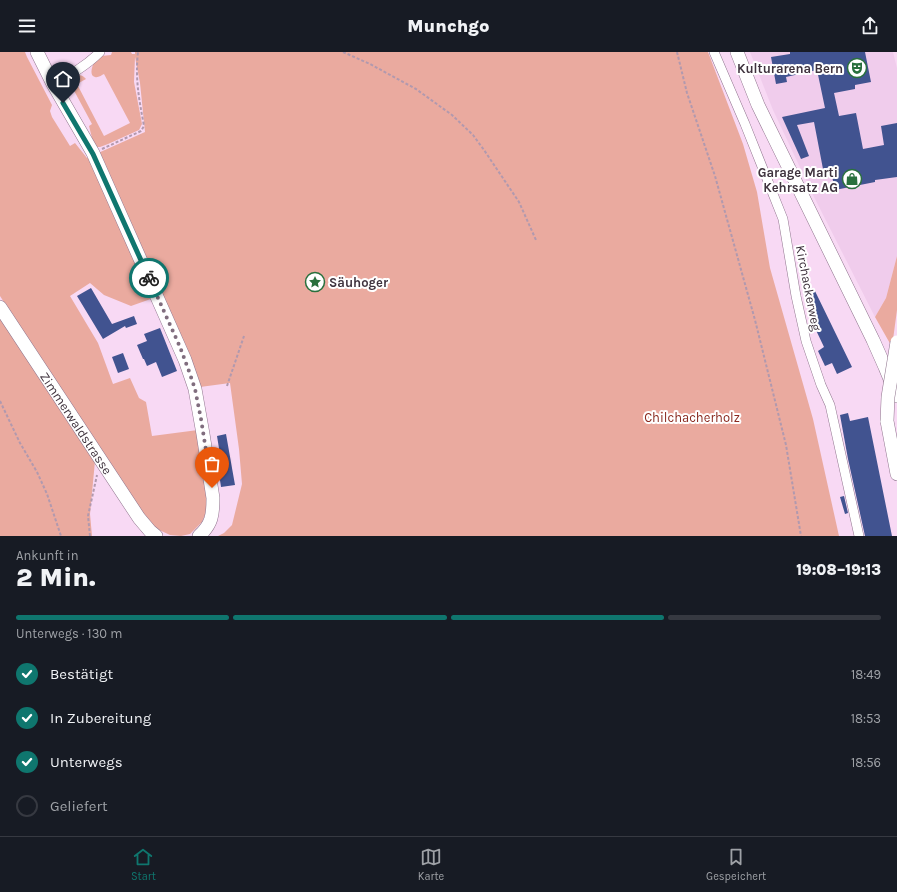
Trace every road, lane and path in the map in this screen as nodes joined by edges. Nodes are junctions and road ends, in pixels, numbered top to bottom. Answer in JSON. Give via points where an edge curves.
{"nodes":[{"id":1,"x":37,"y":52,"type":"edge"},
{"id":2,"x":100,"y":52,"type":"edge"},
{"id":3,"x":138,"y":52,"type":"edge"},
{"id":4,"x":343,"y":52,"type":"edge"},
{"id":5,"x":677,"y":52,"type":"edge"},
{"id":6,"x":714,"y":52,"type":"edge"},
{"id":7,"x":737,"y":52,"type":"edge"},
{"id":8,"x":53,"y":84,"type":"junction"},
{"id":9,"x":93,"y":154,"type":"junction"},
{"id":10,"x":536,"y":240,"type":"dead end"},
{"id":11,"x":0,"y":307,"type":"edge"},
{"id":12,"x":244,"y":336,"type":"dead end"},
{"id":13,"x":897,"y":342,"type":"edge"},
{"id":14,"x":227,"y":386,"type":"dead end"},
{"id":15,"x":897,"y":396,"type":"edge"},
{"id":16,"x":0,"y":401,"type":"edge"},
{"id":17,"x":104,"y":465,"type":"junction"},
{"id":18,"x":897,"y":474,"type":"edge"},
{"id":19,"x":61,"y":536,"type":"edge"},
{"id":20,"x":90,"y":536,"type":"edge"},
{"id":21,"x":156,"y":536,"type":"edge"},
{"id":22,"x":199,"y":536,"type":"edge"},
{"id":23,"x":801,"y":536,"type":"edge"},
{"id":24,"x":858,"y":536,"type":"edge"}],
"edges":[{"from":1,"to":8,"type":"street"},
{"from":2,"to":8,"type":"street","via":[[82,68]]},
{"from":3,"to":9,"type":"path","via":[[137,86],[144,126],[141,131]]},
{"from":4,"to":10,"type":"path","via":[[416,89],[452,114],[484,150],[518,202]]},
{"from":5,"to":23,"type":"path","via":[[755,320],[786,446]]},
{"from":6,"to":24,"type":"street","name":"Kirchackerweg","via":[[783,219],[806,341],[830,405]]},
{"from":7,"to":15,"type":"street","via":[[758,105],[873,340]]},
{"from":8,"to":9,"type":"street"},
{"from":9,"to":22,"type":"street","via":[[177,340],[195,389],[213,498],[210,524]]},
{"from":11,"to":17,"type":"street","name":"Zimmerwaldstrasse"},
{"from":12,"to":14,"type":"path"},
{"from":13,"to":18,"type":"street","bridge":true,"via":[[887,421]]},
{"from":16,"to":19,"type":"path","via":[[47,494]]},
{"from":17,"to":20,"type":"path","via":[[97,473],[88,516]]},
{"from":17,"to":21,"type":"street","name":"Zimmerwaldstrasse","via":[[139,518]]}]}
